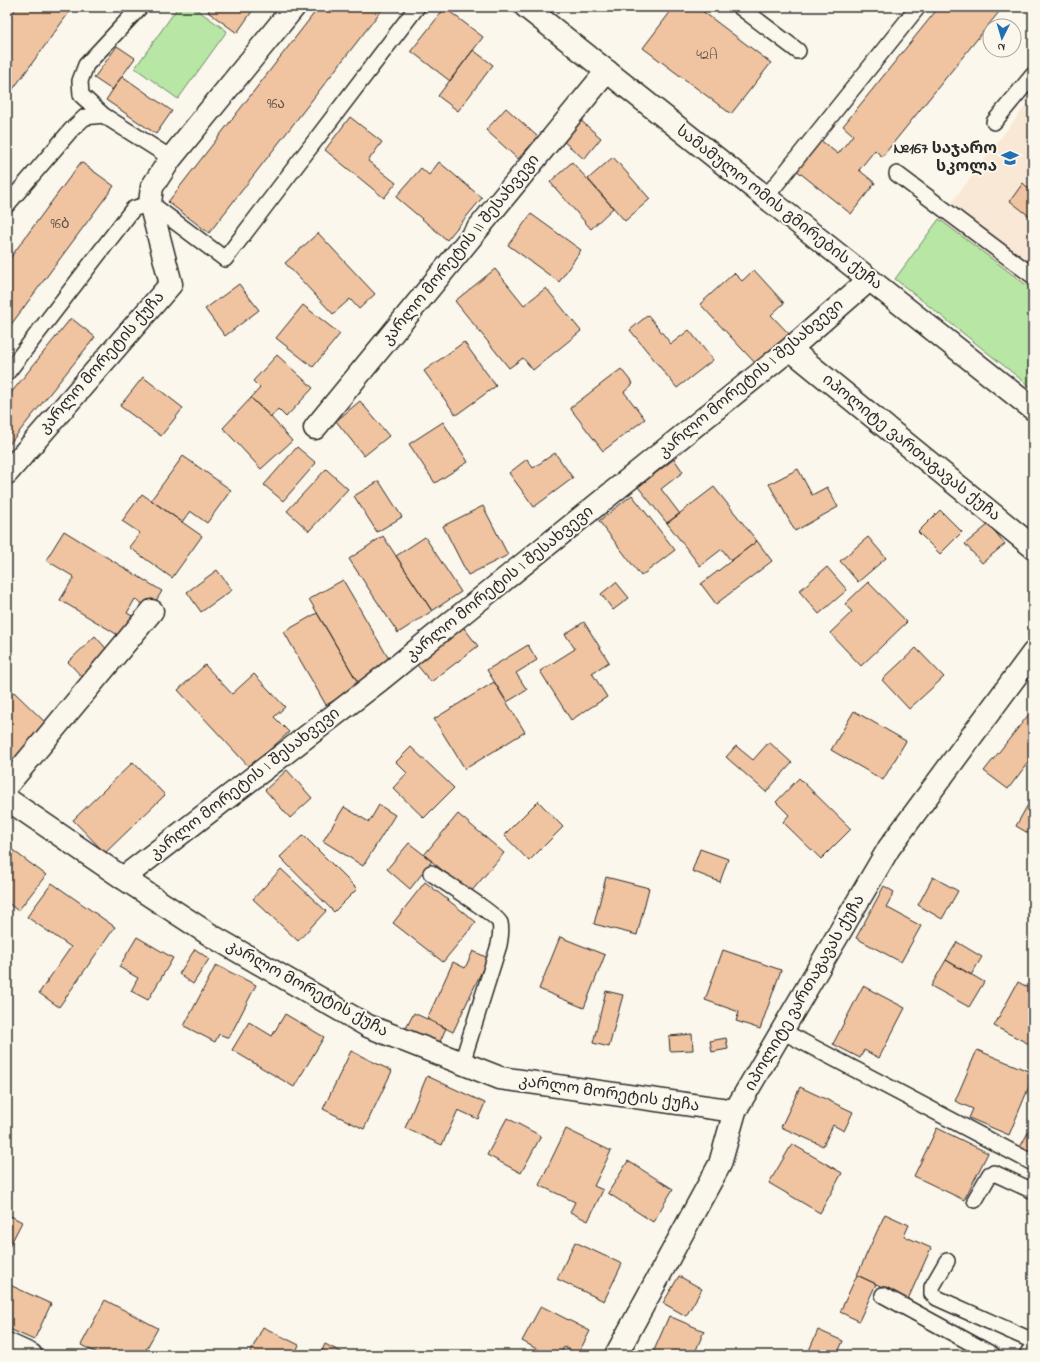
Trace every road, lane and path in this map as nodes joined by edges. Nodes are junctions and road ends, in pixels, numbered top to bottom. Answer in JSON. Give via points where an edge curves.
{"nodes":[{"id":1,"x":140,"y":7,"type":"edge"},
{"id":2,"x":294,"y":7,"type":"edge"},
{"id":3,"x":417,"y":7,"type":"edge"},
{"id":4,"x":526,"y":7,"type":"edge"},
{"id":5,"x":740,"y":7,"type":"edge"},
{"id":6,"x":918,"y":7,"type":"edge"},
{"id":7,"x":798,"y":51,"type":"dead end"},
{"id":8,"x":607,"y":71,"type":"junction"},
{"id":9,"x":1033,"y":75,"type":"edge"},
{"id":10,"x":103,"y":115,"type":"junction"},
{"id":11,"x":994,"y":122,"type":"dead end"},
{"id":12,"x":171,"y":158,"type":"junction"},
{"id":13,"x":897,"y":174,"type":"dead end"},
{"id":14,"x":9,"y":197,"type":"edge"},
{"id":15,"x":766,"y":197,"type":"junction"},
{"id":16,"x":150,"y":203,"type":"junction"},
{"id":17,"x":1033,"y":276,"type":"edge"},
{"id":18,"x":869,"y":280,"type":"junction"},
{"id":19,"x":790,"y":349,"type":"junction"},
{"id":20,"x":7,"y":373,"type":"edge"},
{"id":21,"x":1033,"y":410,"type":"edge"},
{"id":22,"x":315,"y":428,"type":"dead end"},
{"id":23,"x":7,"y":473,"type":"edge"},
{"id":24,"x":1033,"y":547,"type":"edge"},
{"id":25,"x":152,"y":611,"type":"dead end"},
{"id":26,"x":1033,"y":653,"type":"edge"},
{"id":27,"x":7,"y":784,"type":"edge"},
{"id":28,"x":7,"y":799,"type":"edge"},
{"id":29,"x":431,"y":873,"type":"dead end"},
{"id":30,"x":122,"y":878,"type":"junction"},
{"id":31,"x":782,"y":1031,"type":"junction"},
{"id":32,"x":462,"y":1063,"type":"junction"},
{"id":33,"x":736,"y":1111,"type":"junction"},
{"id":34,"x":1033,"y":1163,"type":"edge"},
{"id":35,"x":1033,"y":1191,"type":"edge"},
{"id":36,"x":975,"y":1200,"type":"dead end"},
{"id":37,"x":947,"y":1260,"type":"dead end"},
{"id":38,"x":883,"y":1296,"type":"dead end"},
{"id":39,"x":1033,"y":1341,"type":"edge"},
{"id":40,"x":7,"y":1344,"type":"edge"},
{"id":41,"x":1033,"y":1352,"type":"edge"},
{"id":42,"x":31,"y":1355,"type":"edge"},
{"id":43,"x":616,"y":1355,"type":"edge"},
{"id":44,"x":993,"y":1355,"type":"edge"},
{"id":45,"x":1031,"y":1355,"type":"edge"}],
"edges":[{"from":1,"to":10,"type":"lane","via":[[86,65],[80,82],[81,95]]},
{"from":2,"to":12,"type":"street","name":"კარლო მორეტის ქუჩა"},
{"from":3,"to":16,"type":"lane","via":[[225,259]]},
{"from":4,"to":8,"type":"street","name":"სამამულო ომის გმირების ქუჩა"},
{"from":5,"to":7,"type":"lane"},
{"from":6,"to":15,"type":"lane"},
{"from":8,"to":15,"type":"street","name":"სამამულო ომის გმირების ქუჩა"},
{"from":8,"to":22,"type":"street","name":"კარლო მორეტის II შესახვევი"},
{"from":9,"to":11,"type":"lane"},
{"from":10,"to":12,"type":"lane"},
{"from":10,"to":14,"type":"lane","via":[[85,117],[75,125]]},
{"from":12,"to":16,"type":"street","name":"კარლო მორეტის ქუჩა","via":[[152,187]]},
{"from":13,"to":17,"type":"lane"},
{"from":15,"to":18,"type":"street","name":"სამამულო ომის გმირების ქუჩა"},
{"from":16,"to":20,"type":"lane","via":[[133,209]]},
{"from":16,"to":23,"type":"street","name":"კარლო მორეტის ქუჩა","via":[[171,284]]},
{"from":18,"to":19,"type":"street","name":"კარლო მორეტის I შესახვევი"},
{"from":18,"to":21,"type":"street","name":"სამამულო ომის გმირების ქუჩა"},
{"from":19,"to":24,"type":"street","name":"იპოლიტე ვართაგავას ქუჩა"},
{"from":19,"to":30,"type":"street","name":"კარლო მორეტის I შესახვევი","via":[[380,680]]},
{"from":25,"to":27,"type":"street"},
{"from":26,"to":31,"type":"street","name":"იპოლიტე ვართაგავას ქუჩა","via":[[889,848]]},
{"from":28,"to":30,"type":"street","name":"კარლო მორეტის ქუჩა"},
{"from":29,"to":32,"type":"lane","via":[[488,912],[499,922],[501,933]]},
{"from":30,"to":32,"type":"street","name":"კარლო მორეტის ქუჩა","via":[[212,936],[368,1026]]},
{"from":31,"to":33,"type":"street","name":"იპოლიტე ვართაგავას ქუჩა"},
{"from":31,"to":34,"type":"lane"},
{"from":32,"to":33,"type":"street","name":"კარლო მორეტის ქუჩა","via":[[500,1078]]},
{"from":33,"to":43,"type":"street","name":"იპოლიტე ვართაგავას ქუჩა","via":[[720,1164]]},
{"from":35,"to":36,"type":"lane","via":[[994,1173],[990,1174]]},
{"from":37,"to":39,"type":"lane","via":[[932,1288],[932,1294]]},
{"from":38,"to":44,"type":"lane"},
{"from":40,"to":42,"type":"street"},
{"from":41,"to":45,"type":"street"}]}
